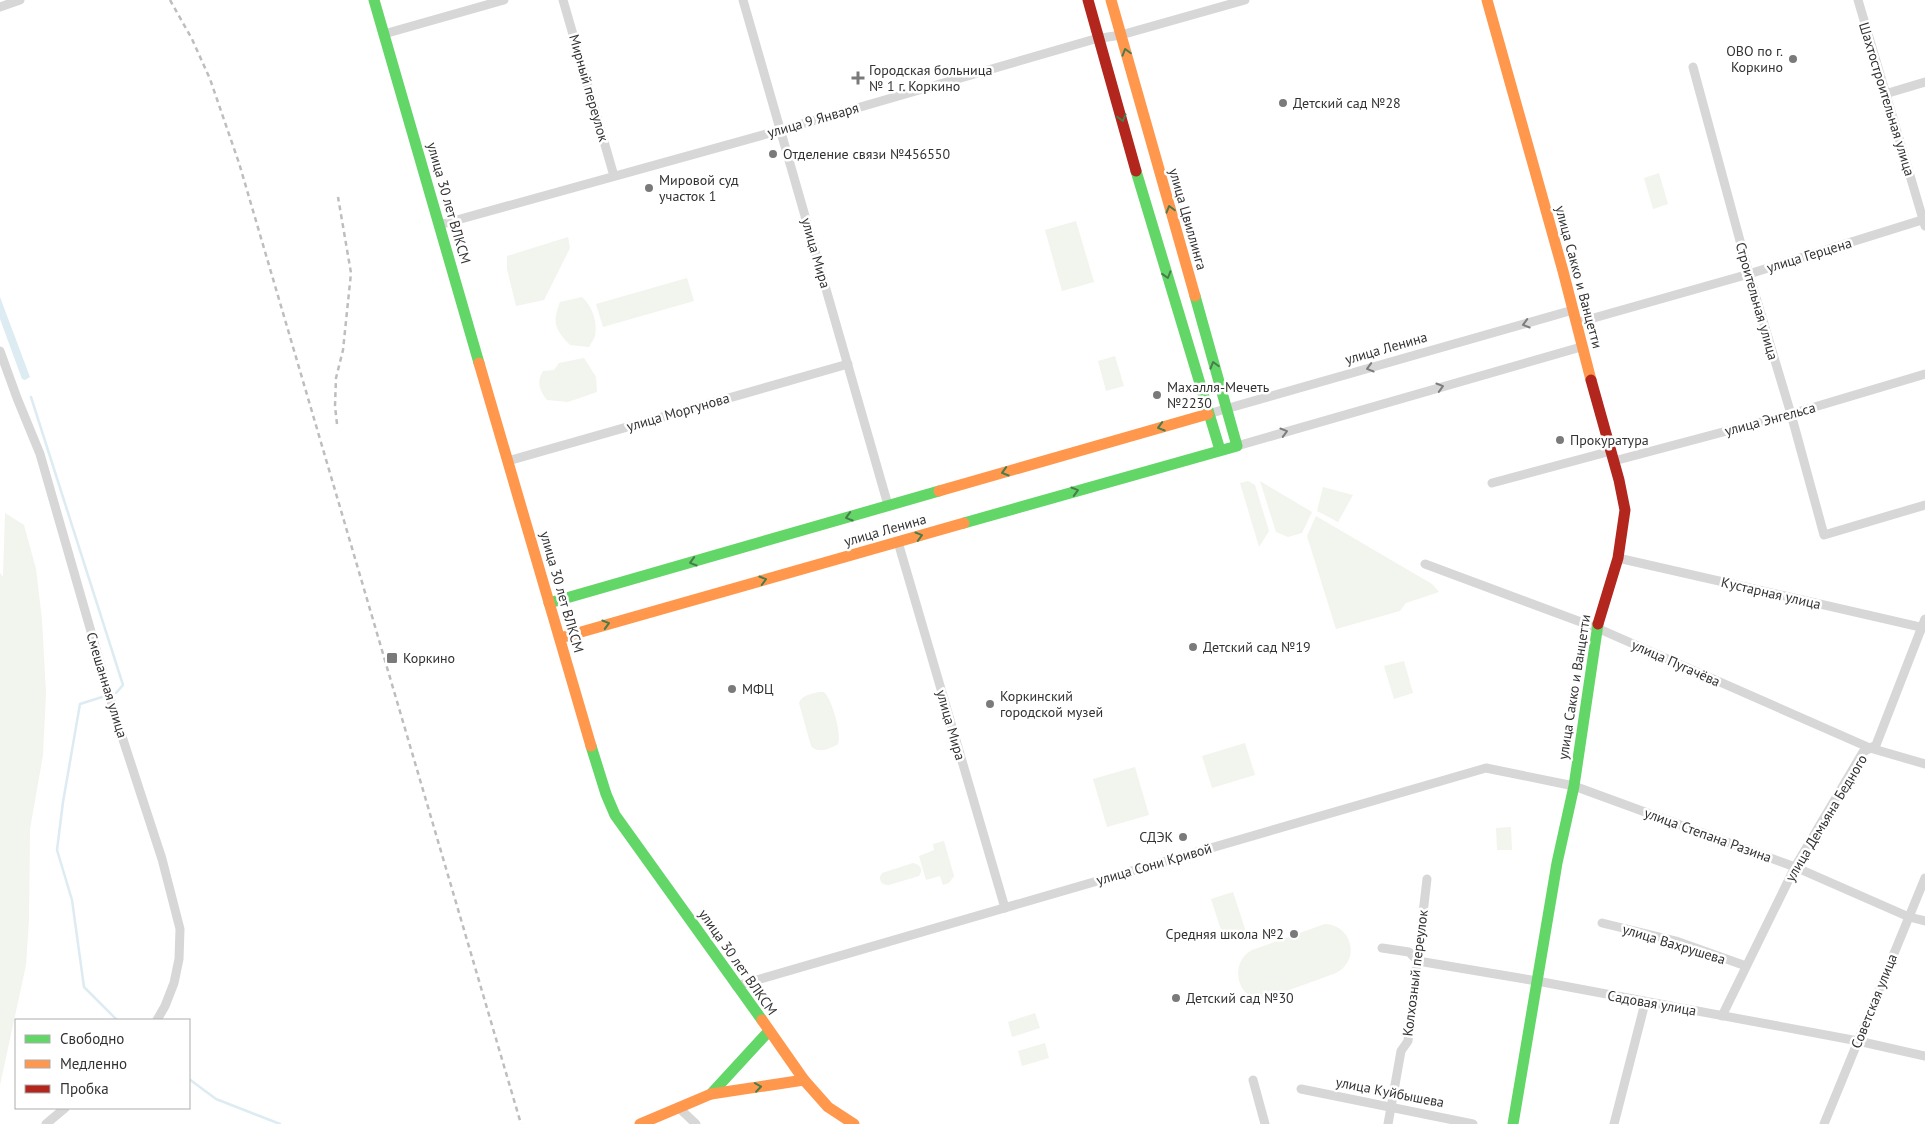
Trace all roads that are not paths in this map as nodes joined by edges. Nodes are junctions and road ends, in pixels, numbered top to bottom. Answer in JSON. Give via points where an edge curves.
{"nodes":[{"id":1,"x":20,"y":0,"type":"edge"},
{"id":2,"x":374,"y":0,"type":"edge"},
{"id":3,"x":504,"y":0,"type":"edge"},
{"id":4,"x":563,"y":0,"type":"edge"},
{"id":5,"x":743,"y":0,"type":"edge"},
{"id":6,"x":1088,"y":0,"type":"edge"},
{"id":7,"x":1111,"y":0,"type":"edge"},
{"id":8,"x":1245,"y":0,"type":"edge"},
{"id":9,"x":1487,"y":0,"type":"edge"},
{"id":10,"x":1858,"y":0,"type":"edge"},
{"id":11,"x":0,"y":7,"type":"edge"},
{"id":12,"x":384,"y":34,"type":"junction"},
{"id":13,"x":1121,"y":35,"type":"junction"},
{"id":14,"x":1099,"y":38,"type":"junction"},
{"id":15,"x":1693,"y":67,"type":"dead end"},
{"id":16,"x":1925,"y":82,"type":"edge"},
{"id":17,"x":1885,"y":94,"type":"junction"},
{"id":18,"x":781,"y":130,"type":"junction"},
{"id":19,"x":614,"y":176,"type":"junction"},
{"id":20,"x":1924,"y":222,"type":"edge"},
{"id":21,"x":439,"y":225,"type":"junction"},
{"id":22,"x":1749,"y":274,"type":"junction"},
{"id":23,"x":1573,"y":310,"type":"junction"},
{"id":24,"x":1576,"y":322,"type":"junction"},
{"id":25,"x":1582,"y":347,"type":"junction"},
{"id":26,"x":0,"y":351,"type":"edge"},
{"id":27,"x":848,"y":364,"type":"junction"},
{"id":28,"x":1925,"y":374,"type":"edge"},
{"id":29,"x":1226,"y":409,"type":"junction"},
{"id":30,"x":1208,"y":414,"type":"junction"},
{"id":31,"x":1790,"y":414,"type":"junction"},
{"id":32,"x":1237,"y":446,"type":"junction"},
{"id":33,"x":1220,"y":450,"type":"junction"},
{"id":34,"x":1612,"y":456,"type":"junction"},
{"id":35,"x":508,"y":461,"type":"junction"},
{"id":36,"x":1492,"y":483,"type":"dead end"},
{"id":37,"x":888,"y":505,"type":"junction"},
{"id":38,"x":1925,"y":505,"type":"edge"},
{"id":39,"x":898,"y":542,"type":"junction"},
{"id":40,"x":1618,"y":558,"type":"junction"},
{"id":41,"x":1425,"y":564,"type":"dead end"},
{"id":42,"x":549,"y":603,"type":"junction"},
{"id":43,"x":1924,"y":625,"type":"edge"},
{"id":44,"x":1597,"y":628,"type":"junction"},
{"id":45,"x":560,"y":638,"type":"junction"},
{"id":46,"x":1870,"y":748,"type":"junction"},
{"id":47,"x":1925,"y":764,"type":"edge"},
{"id":48,"x":1574,"y":786,"type":"junction"},
{"id":49,"x":1795,"y":867,"type":"junction"},
{"id":50,"x":1925,"y":878,"type":"edge"},
{"id":51,"x":1427,"y":880,"type":"dead end"},
{"id":52,"x":1005,"y":908,"type":"junction"},
{"id":53,"x":1909,"y":917,"type":"junction"},
{"id":54,"x":1925,"y":921,"type":"edge"},
{"id":55,"x":1602,"y":923,"type":"dead end"},
{"id":56,"x":1382,"y":948,"type":"dead end"},
{"id":57,"x":1418,"y":962,"type":"junction"},
{"id":58,"x":1746,"y":966,"type":"junction"},
{"id":59,"x":1537,"y":981,"type":"junction"},
{"id":60,"x":736,"y":986,"type":"junction"},
{"id":61,"x":1646,"y":1002,"type":"junction"},
{"id":62,"x":1722,"y":1016,"type":"junction"},
{"id":63,"x":158,"y":1019,"type":"edge"},
{"id":64,"x":768,"y":1032,"type":"junction"},
{"id":65,"x":1858,"y":1041,"type":"junction"},
{"id":66,"x":1925,"y":1056,"type":"edge"},
{"id":67,"x":804,"y":1080,"type":"junction"},
{"id":68,"x":1253,"y":1080,"type":"dead end"},
{"id":69,"x":1301,"y":1089,"type":"dead end"},
{"id":70,"x":712,"y":1094,"type":"junction"},
{"id":71,"x":678,"y":1107,"type":"junction"},
{"id":72,"x":1391,"y":1108,"type":"junction"},
{"id":73,"x":64,"y":1109,"type":"edge"},
{"id":74,"x":46,"y":1124,"type":"edge"},
{"id":75,"x":640,"y":1124,"type":"edge"},
{"id":76,"x":696,"y":1124,"type":"edge"},
{"id":77,"x":854,"y":1124,"type":"edge"},
{"id":78,"x":1265,"y":1124,"type":"edge"},
{"id":79,"x":1388,"y":1124,"type":"edge"},
{"id":80,"x":1473,"y":1124,"type":"edge"},
{"id":81,"x":1513,"y":1124,"type":"edge"},
{"id":82,"x":1614,"y":1124,"type":"edge"},
{"id":83,"x":1824,"y":1124,"type":"edge"}],
"edges":[{"from":1,"to":11,"type":"street"},
{"from":2,"to":12,"type":"street","name":"улица 30 лет ВЛКСМ"},
{"from":3,"to":12,"type":"street"},
{"from":4,"to":19,"type":"street","name":"Мирный переулок"},
{"from":5,"to":18,"type":"street","name":"улица Мира"},
{"from":6,"to":14,"type":"street"},
{"from":7,"to":13,"type":"street","name":"улица Цвиллинга"},
{"from":8,"to":13,"type":"street","name":"улица 9 Января"},
{"from":9,"to":23,"type":"street","name":"улица Сакко и Ванцетти"},
{"from":10,"to":17,"type":"street","name":"Шахтостроительная улица"},
{"from":12,"to":21,"type":"street","name":"улица 30 лет ВЛКСМ"},
{"from":13,"to":14,"type":"street","name":"улица 9 Января"},
{"from":29,"to":13,"type":"street","name":"улица Цвиллинга","one_way":true},
{"from":14,"to":18,"type":"street","name":"улица 9 Января"},
{"from":14,"to":30,"type":"street","one_way":true},
{"from":15,"to":22,"type":"street","name":"Строительная улица"},
{"from":16,"to":17,"type":"street"},
{"from":17,"to":20,"type":"street","name":"Шахтостроительная улица"},
{"from":18,"to":19,"type":"street","name":"улица 9 Января"},
{"from":18,"to":27,"type":"street","name":"улица Мира"},
{"from":19,"to":21,"type":"street","name":"улица 9 Января"},
{"from":20,"to":22,"type":"street","name":"улица Герцена"},
{"from":21,"to":35,"type":"street","name":"улица 30 лет ВЛКСМ"},
{"from":22,"to":24,"type":"street","name":"улица Герцена"},
{"from":22,"to":31,"type":"street","name":"Строительная улица"},
{"from":23,"to":24,"type":"street","name":"улица Сакко и Ванцетти"},
{"from":23,"to":29,"type":"street","name":"улица Ленина","one_way":true},
{"from":24,"to":25,"type":"street","name":"улица Сакко и Ванцетти"},
{"from":32,"to":25,"type":"street","name":"улица Ленина","one_way":true},
{"from":25,"to":34,"type":"street","name":"улица Сакко и Ванцетти"},
{"from":26,"to":63,"type":"street","name":"Смешанная улица","via":[[40,454],[115,715],[162,858],[180,929],[174,982]]},
{"from":27,"to":35,"type":"street","name":"улица Моргунова"},
{"from":27,"to":37,"type":"street","name":"улица Мира"},
{"from":28,"to":31,"type":"street","name":"улица Энгельса"},
{"from":29,"to":30,"type":"street","name":"улица Ленина"},
{"from":29,"to":32,"type":"street","name":"улица Цвиллинга"},
{"from":30,"to":33,"type":"street"},
{"from":30,"to":37,"type":"street","name":"улица Ленина","one_way":true},
{"from":31,"to":34,"type":"street","name":"улица Энгельса"},
{"from":31,"to":38,"type":"street","name":"Строительная улица","via":[[1824,534]]},
{"from":32,"to":33,"type":"street","name":"улица Ленина"},
{"from":39,"to":33,"type":"street","name":"улица Ленина","one_way":true},
{"from":34,"to":36,"type":"street","name":"улица Энгельса"},
{"from":34,"to":40,"type":"street","name":"улица Сакко и Ванцетти","via":[[1625,510]]},
{"from":35,"to":42,"type":"street","name":"улица 30 лет ВЛКСМ"},
{"from":37,"to":42,"type":"street","name":"улица Ленина","one_way":true},
{"from":45,"to":39,"type":"street","name":"улица Ленина","one_way":true},
{"from":39,"to":52,"type":"street","name":"улица Мира"},
{"from":40,"to":43,"type":"street","name":"Кустарная улица"},
{"from":40,"to":44,"type":"street","name":"улица Сакко и Ванцетти"},
{"from":41,"to":44,"type":"street","name":"улица Пугачёва"},
{"from":42,"to":45,"type":"street","name":"улица 30 лет ВЛКСМ"},
{"from":43,"to":46,"type":"street","name":"улица Демьяна Бедного","via":[[1876,745]]},
{"from":44,"to":46,"type":"street","name":"улица Пугачёва"},
{"from":44,"to":48,"type":"street","name":"улица Сакко и Ванцетти"},
{"from":45,"to":60,"type":"street","name":"улица 30 лет ВЛКСМ","via":[[615,815]]},
{"from":46,"to":47,"type":"street","name":"улица Пугачёва"},
{"from":46,"to":49,"type":"street","name":"улица Демьяна Бедного","via":[[1863,752]]},
{"from":48,"to":49,"type":"street","name":"улица Степана Разина"},
{"from":48,"to":52,"type":"street","name":"улица Сони Кривой","via":[[1486,768]]},
{"from":48,"to":59,"type":"street","name":"улица Сакко и Ванцетти"},
{"from":49,"to":53,"type":"street","name":"улица Степана Разина"},
{"from":49,"to":58,"type":"street","name":"улица Демьяна Бедного"},
{"from":50,"to":53,"type":"street","name":"Советская улица"},
{"from":51,"to":57,"type":"street","name":"Колхозный переулок"},
{"from":52,"to":60,"type":"street","name":"улица Сони Кривой"},
{"from":53,"to":54,"type":"street","name":"улица Степана Разина"},
{"from":53,"to":65,"type":"street","name":"Советская улица"},
{"from":55,"to":58,"type":"street","name":"улица Вахрушева","via":[[1676,941]]},
{"from":56,"to":57,"type":"street","name":"Садовая улица","via":[[1408,952]]},
{"from":57,"to":59,"type":"street","name":"Садовая улица"},
{"from":57,"to":72,"type":"street","name":"Колхозный переулок","via":[[1408,1042],[1401,1051]]},
{"from":58,"to":62,"type":"street","name":"улица Демьяна Бедного"},
{"from":59,"to":61,"type":"street","name":"Садовая улица"},
{"from":59,"to":81,"type":"street","name":"улица Сакко и Ванцетти"},
{"from":60,"to":64,"type":"street","name":"улица 30 лет ВЛКСМ"},
{"from":61,"to":62,"type":"street","name":"Садовая улица"},
{"from":61,"to":82,"type":"street"},
{"from":62,"to":65,"type":"street","name":"Садовая улица"},
{"from":64,"to":67,"type":"street","name":"улица 30 лет ВЛКСМ"},
{"from":64,"to":70,"type":"street"},
{"from":65,"to":66,"type":"street","name":"Садовая улица"},
{"from":65,"to":83,"type":"street","name":"Советская улица"},
{"from":70,"to":67,"type":"street","one_way":true},
{"from":67,"to":77,"type":"street","name":"улица 30 лет ВЛКСМ","via":[[828,1107]]},
{"from":68,"to":78,"type":"street"},
{"from":69,"to":72,"type":"street","name":"улица Куйбышева"},
{"from":70,"to":71,"type":"street"},
{"from":71,"to":75,"type":"street"},
{"from":71,"to":76,"type":"street"},
{"from":72,"to":79,"type":"street","name":"Колхозный переулок"},
{"from":72,"to":80,"type":"street","name":"улица Куйбышева"},
{"from":73,"to":74,"type":"street"}]}
